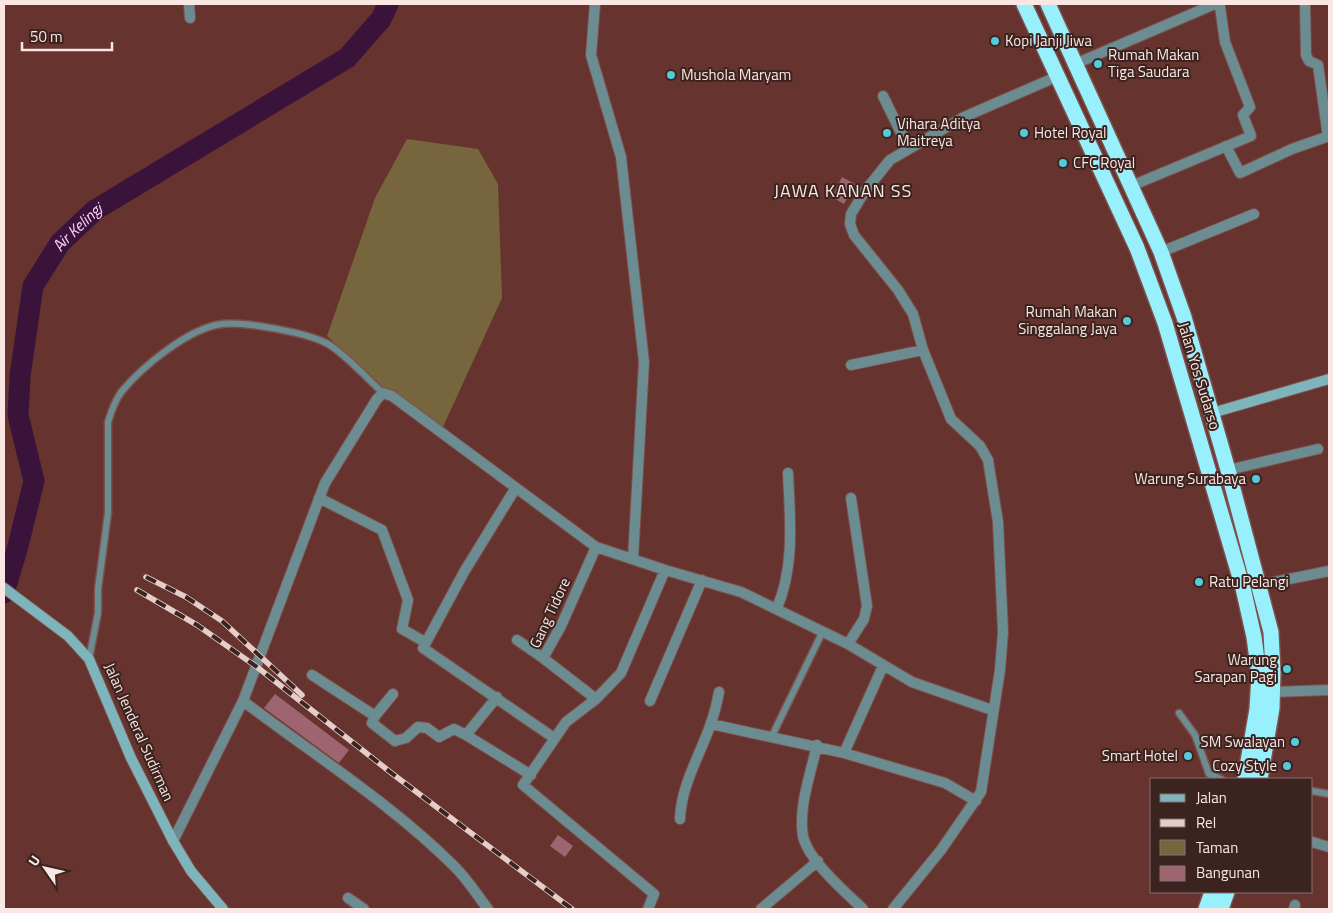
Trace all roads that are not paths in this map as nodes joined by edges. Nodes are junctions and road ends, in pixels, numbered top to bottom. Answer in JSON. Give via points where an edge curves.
{"nodes":[{"id":1,"x":189,"y":4,"type":"edge"},
{"id":2,"x":595,"y":4,"type":"edge"},
{"id":3,"x":1024,"y":4,"type":"edge"},
{"id":4,"x":1048,"y":4,"type":"edge"},
{"id":5,"x":1304,"y":4,"type":"edge"},
{"id":6,"x":190,"y":18,"type":"dead end"},
{"id":7,"x":1075,"y":64,"type":"junction"},
{"id":8,"x":1056,"y":76,"type":"junction"},
{"id":9,"x":883,"y":96,"type":"dead end"},
{"id":10,"x":1329,"y":136,"type":"edge"},
{"id":11,"x":1226,"y":146,"type":"junction"},
{"id":12,"x":909,"y":149,"type":"junction"},
{"id":13,"x":1131,"y":186,"type":"junction"},
{"id":14,"x":1254,"y":214,"type":"dead end"},
{"id":15,"x":1161,"y":252,"type":"junction"},
{"id":16,"x":923,"y":350,"type":"junction"},
{"id":17,"x":851,"y":365,"type":"dead end"},
{"id":18,"x":1329,"y":378,"type":"edge"},
{"id":19,"x":384,"y":394,"type":"junction"},
{"id":20,"x":1212,"y":414,"type":"junction"},
{"id":21,"x":1193,"y":418,"type":"junction"},
{"id":22,"x":1318,"y":449,"type":"dead end"},
{"id":23,"x":1228,"y":470,"type":"junction"},
{"id":24,"x":788,"y":474,"type":"dead end"},
{"id":25,"x":515,"y":489,"type":"junction"},
{"id":26,"x":320,"y":498,"type":"junction"},
{"id":27,"x":851,"y":498,"type":"dead end"},
{"id":28,"x":596,"y":547,"type":"junction"},
{"id":29,"x":633,"y":559,"type":"junction"},
{"id":30,"x":665,"y":570,"type":"junction"},
{"id":31,"x":1329,"y":571,"type":"edge"},
{"id":32,"x":702,"y":580,"type":"junction"},
{"id":33,"x":1259,"y":585,"type":"junction"},
{"id":34,"x":4,"y":588,"type":"edge"},
{"id":35,"x":777,"y":608,"type":"junction"},
{"id":36,"x":823,"y":631,"type":"junction"},
{"id":37,"x":517,"y":640,"type":"dead end"},
{"id":38,"x":425,"y":642,"type":"junction"},
{"id":39,"x":848,"y":644,"type":"junction"},
{"id":40,"x":543,"y":658,"type":"junction"},
{"id":41,"x":89,"y":659,"type":"junction"},
{"id":42,"x":883,"y":666,"type":"junction"},
{"id":43,"x":312,"y":675,"type":"dead end"},
{"id":44,"x":1329,"y":690,"type":"edge"},
{"id":45,"x":719,"y":692,"type":"dead end"},
{"id":46,"x":1273,"y":692,"type":"junction"},
{"id":47,"x":393,"y":694,"type":"dead end"},
{"id":48,"x":497,"y":697,"type":"junction"},
{"id":49,"x":596,"y":699,"type":"junction"},
{"id":50,"x":243,"y":701,"type":"junction"},
{"id":51,"x":650,"y":701,"type":"dead end"},
{"id":52,"x":992,"y":710,"type":"junction"},
{"id":53,"x":1179,"y":713,"type":"dead end"},
{"id":54,"x":375,"y":716,"type":"junction"},
{"id":55,"x":711,"y":724,"type":"junction"},
{"id":56,"x":466,"y":735,"type":"junction"},
{"id":57,"x":772,"y":736,"type":"junction"},
{"id":58,"x":554,"y":738,"type":"junction"},
{"id":59,"x":1260,"y":743,"type":"junction"},
{"id":60,"x":817,"y":745,"type":"junction"},
{"id":61,"x":844,"y":753,"type":"junction"},
{"id":62,"x":531,"y":775,"type":"junction"},
{"id":63,"x":1219,"y":778,"type":"edge"},
{"id":64,"x":1246,"y":778,"type":"edge"},
{"id":65,"x":1260,"y":778,"type":"edge"},
{"id":66,"x":1313,"y":791,"type":"edge"},
{"id":67,"x":1328,"y":794,"type":"edge"},
{"id":68,"x":976,"y":801,"type":"junction"},
{"id":69,"x":680,"y":819,"type":"dead end"},
{"id":70,"x":173,"y":841,"type":"junction"},
{"id":71,"x":1313,"y":842,"type":"edge"},
{"id":72,"x":1329,"y":847,"type":"edge"},
{"id":73,"x":818,"y":861,"type":"junction"},
{"id":74,"x":1212,"y":893,"type":"edge"},
{"id":75,"x":1227,"y":893,"type":"edge"},
{"id":76,"x":348,"y":898,"type":"dead end"},
{"id":77,"x":485,"y":908,"type":"edge"},
{"id":78,"x":223,"y":909,"type":"edge"},
{"id":79,"x":364,"y":909,"type":"edge"},
{"id":80,"x":648,"y":909,"type":"edge"},
{"id":81,"x":760,"y":909,"type":"edge"},
{"id":82,"x":863,"y":909,"type":"edge"},
{"id":83,"x":893,"y":909,"type":"edge"},
{"id":84,"x":1206,"y":909,"type":"edge"},
{"id":85,"x":1221,"y":909,"type":"edge"}],
"edges":[{"from":1,"to":6,"type":"street"},
{"from":2,"to":29,"type":"street","via":[[591,55],[621,157],[644,362]]},
{"from":3,"to":8,"type":"highway","name":"Jalan Yos Sudarso"},
{"from":4,"to":7,"type":"highway","name":"Jalan Yos Sudarso"},
{"from":5,"to":10,"type":"street","via":[[1306,55],[1309,61],[1318,65]]},
{"from":7,"to":11,"type":"street","via":[[1218,5],[1225,42],[1250,107],[1243,113],[1250,136]]},
{"from":7,"to":13,"type":"highway","name":"Jalan Yos Sudarso"},
{"from":8,"to":12,"type":"street","via":[[964,117]]},
{"from":8,"to":21,"type":"highway","name":"Jalan Yos Sudarso","via":[[1137,248],[1165,323]]},
{"from":9,"to":12,"type":"street"},
{"from":10,"to":11,"type":"street","via":[[1239,173]]},
{"from":11,"to":13,"type":"street"},
{"from":12,"to":16,"type":"street","via":[[890,160],[871,183],[852,214],[850,224],[854,235],[913,314]]},
{"from":13,"to":15,"type":"highway","name":"Jalan Yos Sudarso"},
{"from":14,"to":15,"type":"street"},
{"from":15,"to":20,"type":"highway","name":"Jalan Yos Sudarso"},
{"from":16,"to":17,"type":"street"},
{"from":16,"to":52,"type":"street","via":[[951,420],[980,446],[992,475],[998,522],[1003,632]]},
{"from":18,"to":20,"type":"street"},
{"from":19,"to":25,"type":"street","via":[[392,396]]},
{"from":19,"to":26,"type":"street","via":[[377,399],[329,475]]},
{"from":19,"to":41,"type":"lane","via":[[328,344],[303,335],[235,324],[221,324],[186,336],[147,367],[122,392],[108,422],[108,513],[98,613]]},
{"from":20,"to":21,"type":"highway"},
{"from":20,"to":23,"type":"highway","name":"Jalan Yos Sudarso"},
{"from":21,"to":59,"type":"highway","name":"Jalan Yos Sudarso","via":[[1243,588],[1254,637],[1259,675]]},
{"from":22,"to":23,"type":"street"},
{"from":23,"to":33,"type":"highway","name":"Jalan Yos Sudarso"},
{"from":24,"to":35,"type":"street","via":[[790,546],[784,589]]},
{"from":25,"to":28,"type":"street"},
{"from":25,"to":38,"type":"street"},
{"from":26,"to":38,"type":"street","via":[[382,530],[408,600],[402,629]]},
{"from":26,"to":50,"type":"street"},
{"from":27,"to":39,"type":"street","via":[[867,606],[864,619]]},
{"from":28,"to":29,"type":"street"},
{"from":28,"to":40,"type":"street","name":"Gang Tidore","via":[[565,618]]},
{"from":29,"to":30,"type":"street"},
{"from":30,"to":32,"type":"street"},
{"from":30,"to":49,"type":"street","via":[[626,664],[615,681]]},
{"from":31,"to":33,"type":"street"},
{"from":32,"to":35,"type":"street"},
{"from":32,"to":51,"type":"street"},
{"from":33,"to":46,"type":"highway","name":"Jalan Yos Sudarso","via":[[1271,632]]},
{"from":34,"to":41,"type":"street","name":"Jalan Jenderal Sudirman","via":[[68,636]]},
{"from":35,"to":36,"type":"street"},
{"from":36,"to":39,"type":"street"},
{"from":36,"to":57,"type":"lane"},
{"from":37,"to":40,"type":"street"},
{"from":38,"to":48,"type":"street","via":[[424,650]]},
{"from":39,"to":42,"type":"street"},
{"from":40,"to":49,"type":"street","name":"Gang Tidore"},
{"from":41,"to":70,"type":"street","name":"Jalan Jenderal Sudirman","via":[[130,758]]},
{"from":42,"to":52,"type":"street","via":[[912,682]]},
{"from":42,"to":61,"type":"street"},
{"from":43,"to":54,"type":"street"},
{"from":44,"to":46,"type":"street"},
{"from":45,"to":55,"type":"street"},
{"from":46,"to":59,"type":"highway","name":"Jalan Yos Sudarso"},
{"from":47,"to":54,"type":"street"},
{"from":48,"to":56,"type":"street"},
{"from":48,"to":58,"type":"street"},
{"from":49,"to":58,"type":"street","via":[[572,716]]},
{"from":50,"to":70,"type":"street"},
{"from":50,"to":77,"type":"street","via":[[392,812],[454,867],[472,886]]},
{"from":52,"to":68,"type":"street","via":[[981,792]]},
{"from":53,"to":63,"type":"lane","via":[[1195,736],[1209,774]]},
{"from":54,"to":56,"type":"street","via":[[372,723],[399,742],[418,727],[427,728],[439,737],[454,728]]},
{"from":55,"to":57,"type":"street"},
{"from":55,"to":69,"type":"street","via":[[687,784]]},
{"from":56,"to":62,"type":"street"},
{"from":57,"to":60,"type":"street"},
{"from":58,"to":62,"type":"street"},
{"from":59,"to":64,"type":"highway","name":"Jalan Yos Sudarso"},
{"from":59,"to":65,"type":"highway","name":"Jalan Yos Sudarso"},
{"from":60,"to":61,"type":"street"},
{"from":60,"to":73,"type":"street","via":[[802,813],[803,837]]},
{"from":61,"to":68,"type":"street","via":[[945,783]]},
{"from":62,"to":80,"type":"street","via":[[523,785],[654,894]]},
{"from":66,"to":67,"type":"lane"},
{"from":68,"to":83,"type":"street"},
{"from":70,"to":78,"type":"street","name":"Jalan Jenderal Sudirman","via":[[195,877]]},
{"from":71,"to":72,"type":"street"},
{"from":73,"to":81,"type":"street"},
{"from":73,"to":82,"type":"street"},
{"from":74,"to":84,"type":"highway"},
{"from":75,"to":85,"type":"highway"},
{"from":76,"to":79,"type":"street"}]}
